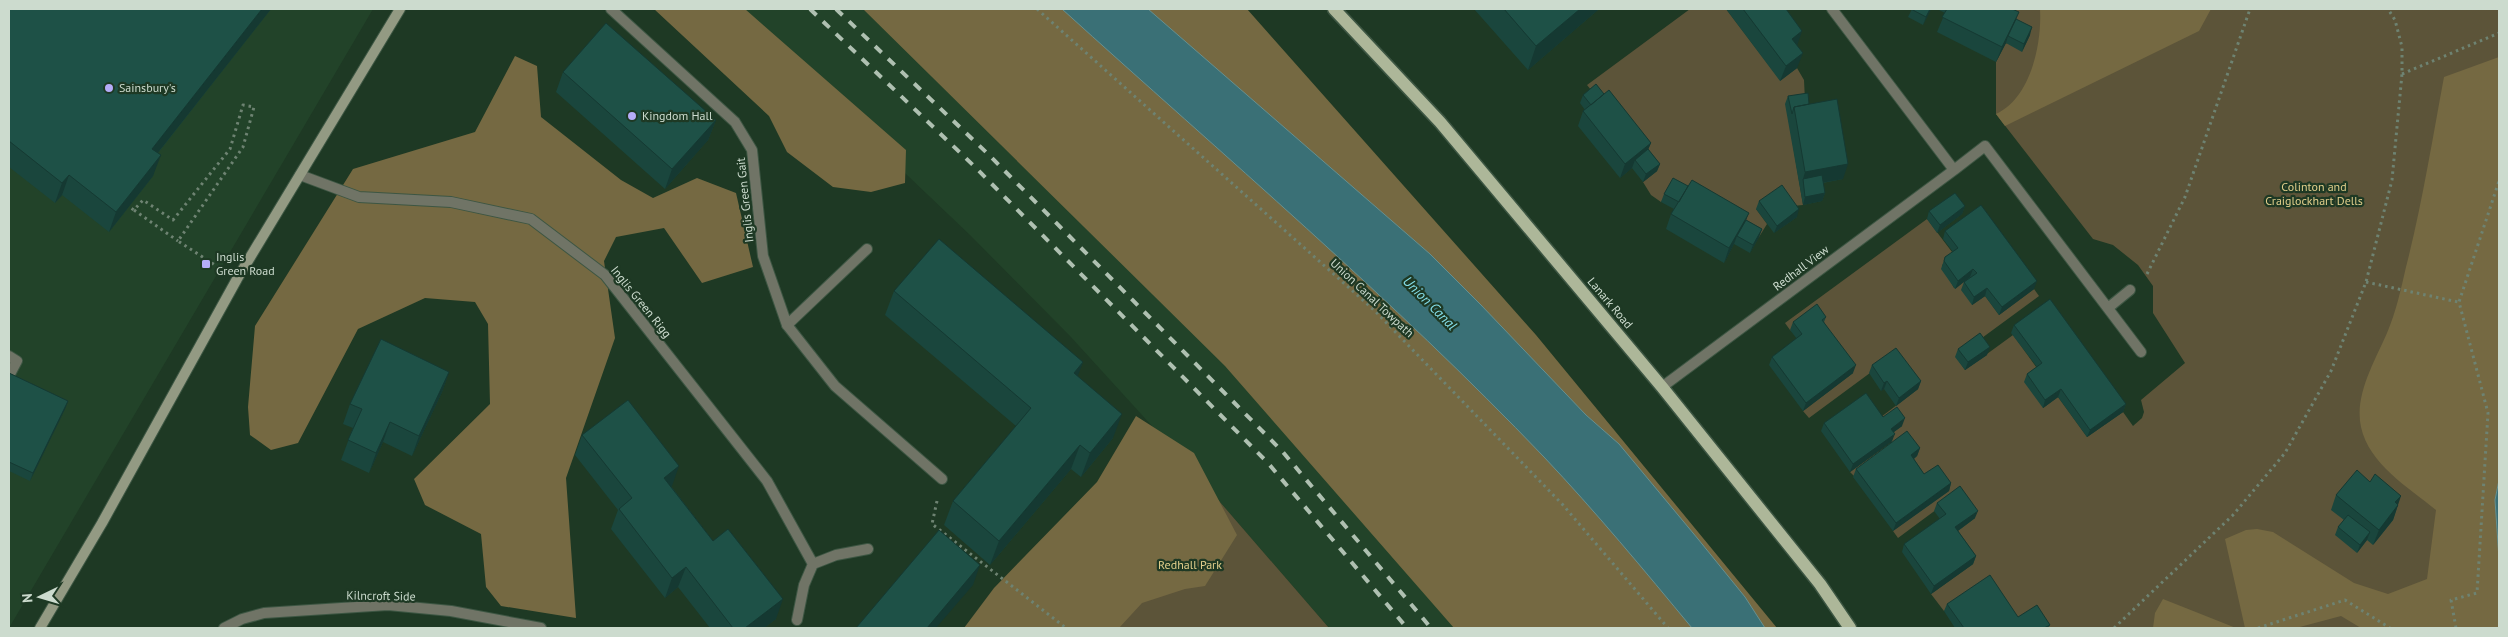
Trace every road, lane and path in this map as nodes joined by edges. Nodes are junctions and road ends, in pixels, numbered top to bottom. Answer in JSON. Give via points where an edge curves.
{"nodes":[{"id":1,"x":400,"y":9,"type":"edge"},
{"id":2,"x":611,"y":9,"type":"edge"},
{"id":3,"x":1037,"y":9,"type":"edge"},
{"id":4,"x":1334,"y":9,"type":"edge"},
{"id":5,"x":1832,"y":9,"type":"edge"},
{"id":6,"x":2250,"y":9,"type":"edge"},
{"id":7,"x":2388,"y":9,"type":"edge"},
{"id":8,"x":2499,"y":33,"type":"edge"},
{"id":9,"x":2402,"y":74,"type":"junction"},
{"id":10,"x":1954,"y":170,"type":"junction"},
{"id":11,"x":300,"y":175,"type":"junction"},
{"id":12,"x":2499,"y":181,"type":"edge"},
{"id":13,"x":122,"y":202,"type":"edge"},
{"id":14,"x":134,"y":210,"type":"junction"},
{"id":15,"x":178,"y":241,"type":"junction"},
{"id":16,"x":867,"y":249,"type":"dead end"},
{"id":17,"x":237,"y":279,"type":"junction"},
{"id":18,"x":2366,"y":282,"type":"junction"},
{"id":19,"x":2130,"y":290,"type":"joint"},
{"id":20,"x":2458,"y":302,"type":"junction"},
{"id":21,"x":2108,"y":308,"type":"junction"},
{"id":22,"x":787,"y":325,"type":"junction"},
{"id":23,"x":2141,"y":352,"type":"dead end"},
{"id":24,"x":9,"y":356,"type":"edge"},
{"id":25,"x":9,"y":376,"type":"edge"},
{"id":26,"x":1662,"y":387,"type":"junction"},
{"id":27,"x":942,"y":479,"type":"joint"},
{"id":28,"x":868,"y":549,"type":"dead end"},
{"id":29,"x":813,"y":564,"type":"junction"},
{"id":30,"x":797,"y":620,"type":"dead end"},
{"id":31,"x":40,"y":628,"type":"edge"},
{"id":32,"x":224,"y":628,"type":"edge"},
{"id":33,"x":540,"y":628,"type":"edge"},
{"id":34,"x":1066,"y":628,"type":"edge"},
{"id":35,"x":1668,"y":628,"type":"edge"},
{"id":36,"x":1850,"y":628,"type":"edge"},
{"id":37,"x":2114,"y":628,"type":"edge"},
{"id":38,"x":2258,"y":628,"type":"edge"},
{"id":39,"x":2390,"y":628,"type":"edge"},
{"id":40,"x":2456,"y":628,"type":"edge"}],
"edges":[{"from":1,"to":11,"type":"street"},
{"from":2,"to":22,"type":"street","name":"Inglis Green Gait","via":[[735,122],[752,150],[763,256]]},
{"from":3,"to":35,"type":"path","name":"Union Canal Towpath","via":[[1375,311],[1563,505]]},
{"from":4,"to":26,"type":"main road","name":"Lanark Road","via":[[1440,122]]},
{"from":5,"to":10,"type":"street"},
{"from":6,"to":19,"type":"path","via":[[2185,197],[2148,273]]},
{"from":7,"to":9,"type":"path","via":[[2395,20],[2402,47]]},
{"from":8,"to":9,"type":"path"},
{"from":9,"to":18,"type":"path","via":[[2392,180]]},
{"from":10,"to":21,"type":"street","name":"Redhall View","via":[[1985,146]]},
{"from":10,"to":26,"type":"street","name":"Redhall View"},
{"from":11,"to":17,"type":"street"},
{"from":11,"to":29,"type":"street","name":"Inglis Green Rigg","via":[[359,197],[451,202],[531,219],[605,275],[767,481]]},
{"from":12,"to":20,"type":"path"},
{"from":13,"to":14,"type":"path"},
{"from":14,"to":15,"type":"path"},
{"from":14,"to":15,"type":"path","via":[[144,200],[173,220],[230,149],[243,104],[254,107],[243,147]]},
{"from":15,"to":17,"type":"path"},
{"from":16,"to":22,"type":"street"},
{"from":17,"to":31,"type":"street"},
{"from":18,"to":20,"type":"path"},
{"from":18,"to":37,"type":"path","via":[[2331,371],[2285,453],[2233,515]]},
{"from":19,"to":21,"type":"street"},
{"from":20,"to":40,"type":"path","via":[[2488,413],[2477,593],[2451,600]]},
{"from":21,"to":23,"type":"street","name":"Redhall View"},
{"from":22,"to":27,"type":"street","name":"Inglis Green Gait","via":[[834,386]]},
{"from":24,"to":25,"type":"street","via":[[17,361]]},
{"from":26,"to":36,"type":"main road","name":"Lanark Road","via":[[1820,584]]},
{"from":27,"to":34,"type":"path","via":[[932,524]]},
{"from":28,"to":29,"type":"street","via":[[836,555]]},
{"from":29,"to":30,"type":"street","via":[[804,585]]},
{"from":32,"to":33,"type":"street","name":"Kilncroft Side","via":[[264,613],[388,606],[450,611]]},
{"from":38,"to":39,"type":"path","via":[[2345,600]]}]}
